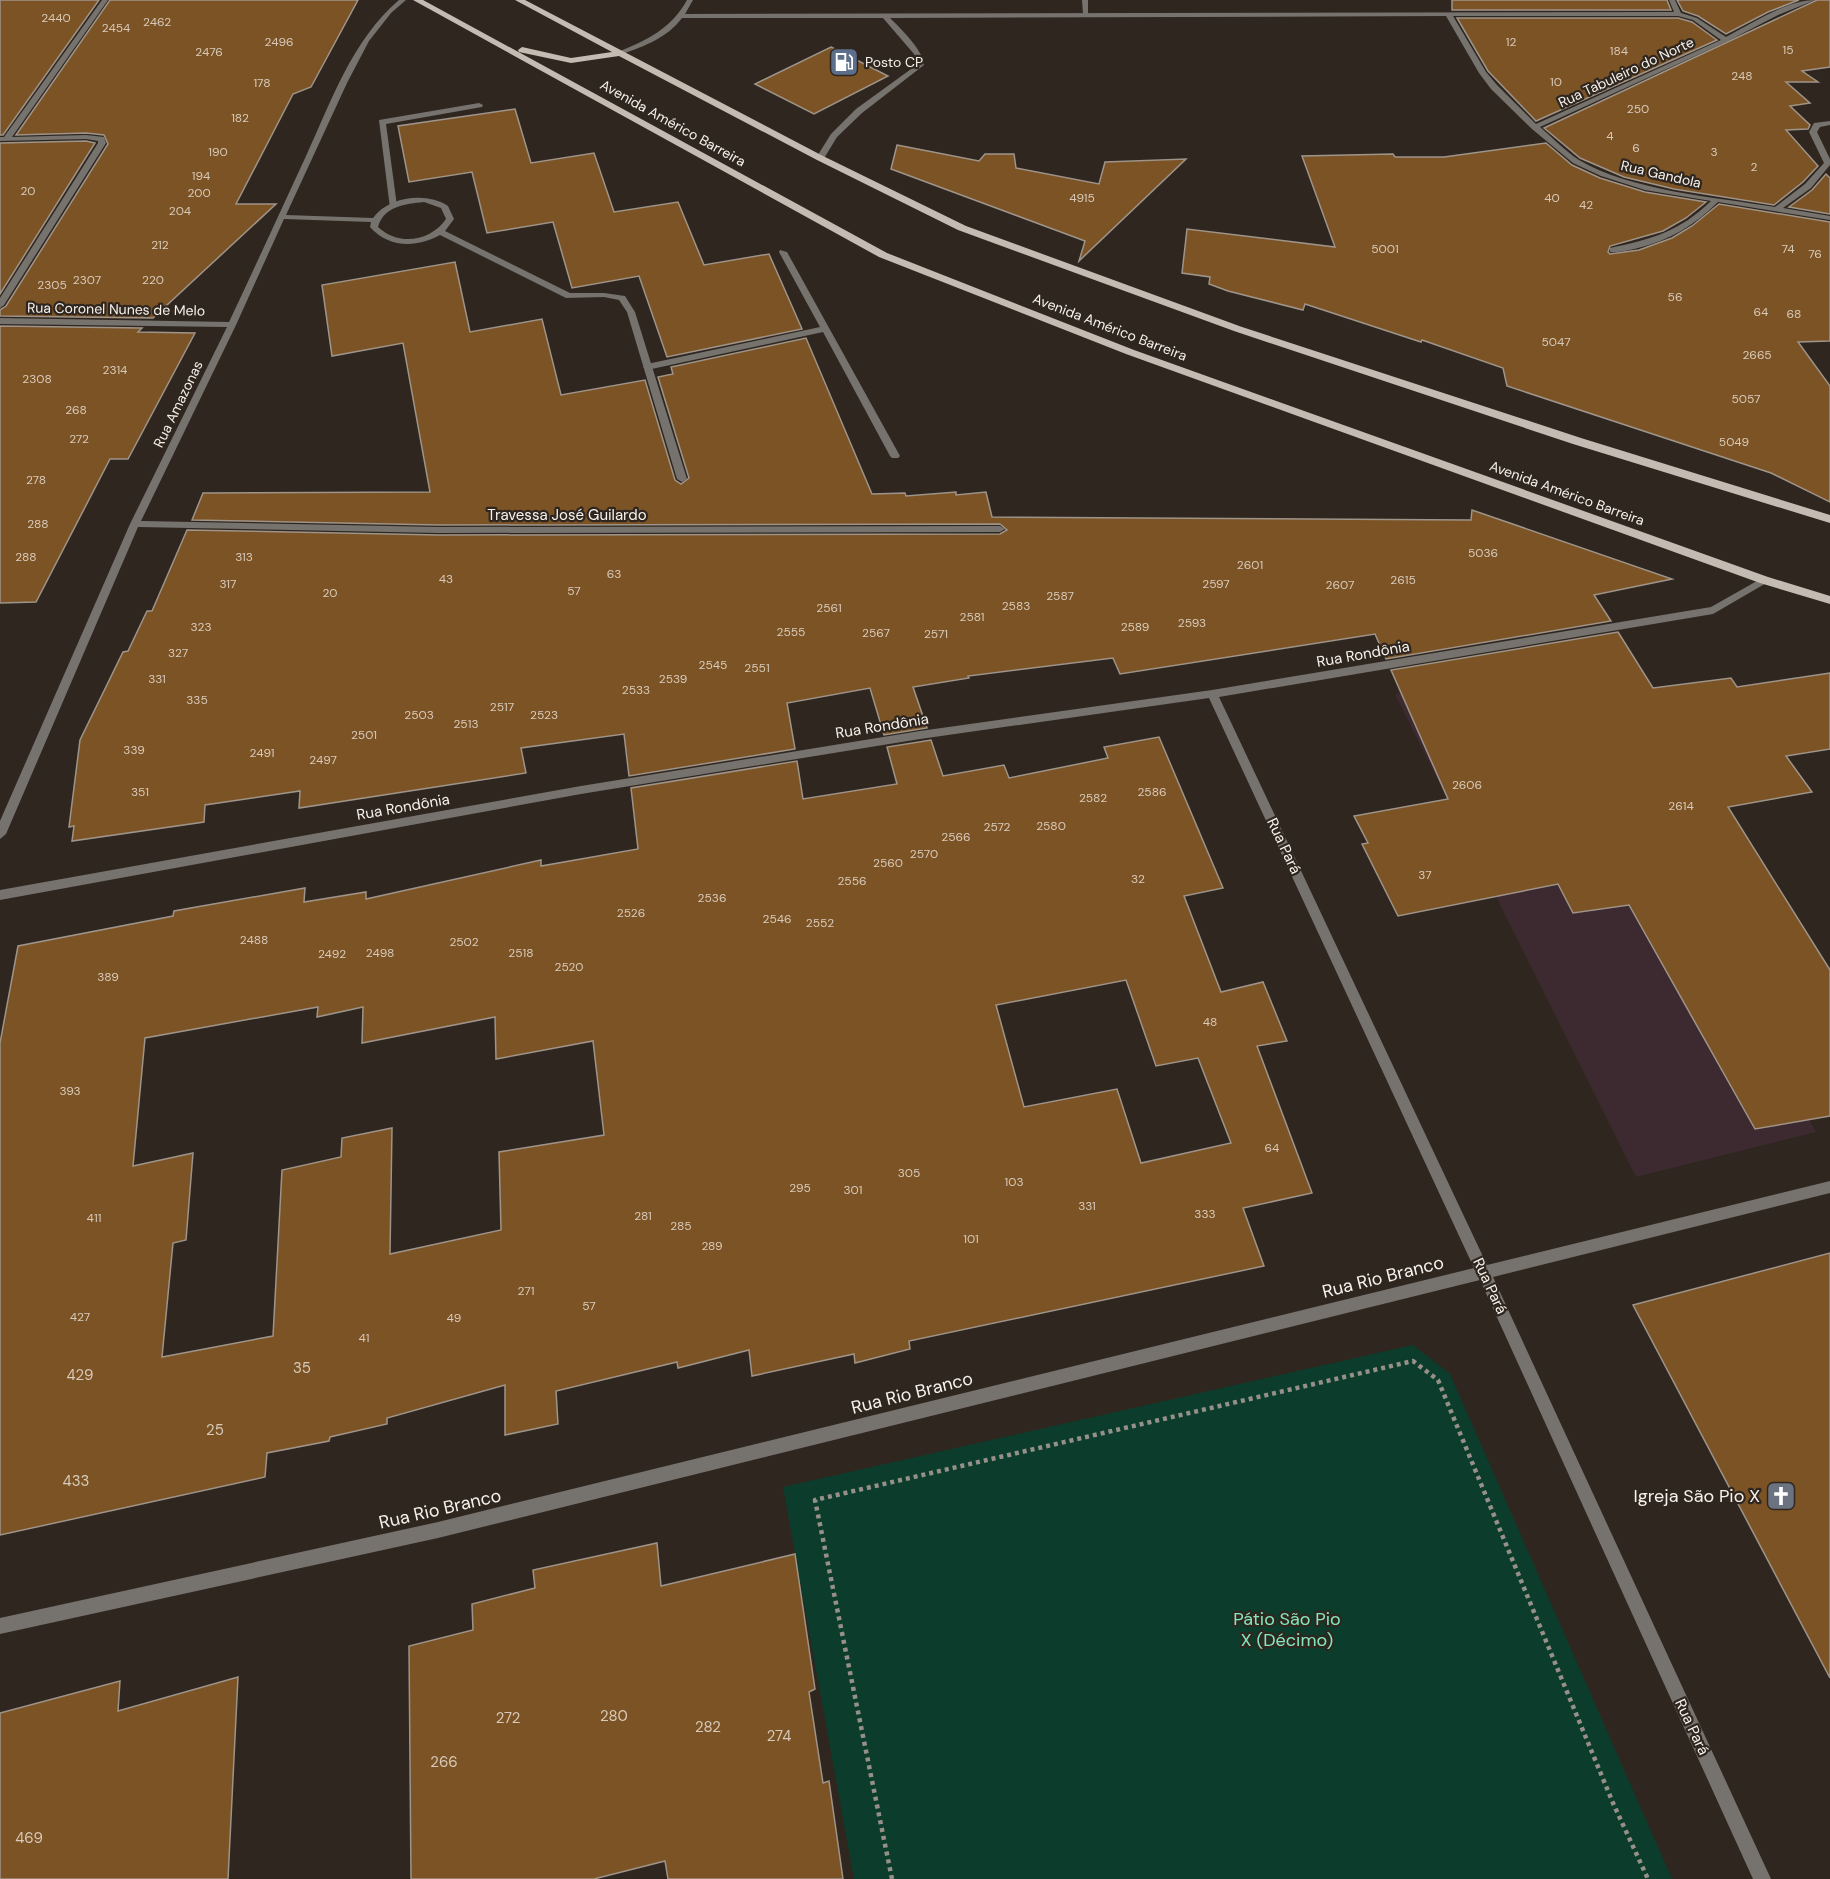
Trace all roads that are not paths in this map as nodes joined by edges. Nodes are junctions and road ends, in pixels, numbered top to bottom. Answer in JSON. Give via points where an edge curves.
{"nodes":[{"id":1,"x":105,"y":0,"type":"edge"},
{"id":2,"x":403,"y":0,"type":"edge"},
{"id":3,"x":417,"y":0,"type":"edge"},
{"id":4,"x":519,"y":0,"type":"edge"},
{"id":5,"x":690,"y":0,"type":"edge"},
{"id":6,"x":1085,"y":0,"type":"edge"},
{"id":7,"x":1672,"y":0,"type":"edge"},
{"id":8,"x":1812,"y":0,"type":"edge"},
{"id":9,"x":1086,"y":14,"type":"junction"},
{"id":10,"x":1448,"y":14,"type":"junction"},
{"id":11,"x":1678,"y":14,"type":"junction"},
{"id":12,"x":682,"y":16,"type":"junction"},
{"id":13,"x":886,"y":17,"type":"junction"},
{"id":14,"x":1726,"y":39,"type":"junction"},
{"id":15,"x":491,"y":40,"type":"junction"},
{"id":16,"x":620,"y":53,"type":"junction"},
{"id":17,"x":478,"y":105,"type":"dead end"},
{"id":18,"x":1830,"y":123,"type":"edge"},
{"id":19,"x":1535,"y":127,"type":"junction"},
{"id":20,"x":3,"y":139,"type":"edge"},
{"id":21,"x":820,"y":158,"type":"junction"},
{"id":22,"x":1717,"y":199,"type":"junction"},
{"id":23,"x":393,"y":206,"type":"junction"},
{"id":24,"x":1777,"y":209,"type":"junction"},
{"id":25,"x":281,"y":217,"type":"junction"},
{"id":26,"x":1830,"y":218,"type":"edge"},
{"id":27,"x":375,"y":220,"type":"junction"},
{"id":28,"x":440,"y":232,"type":"junction"},
{"id":29,"x":1613,"y":250,"type":"dead end"},
{"id":30,"x":783,"y":252,"type":"dead end"},
{"id":31,"x":0,"y":305,"type":"edge"},
{"id":32,"x":0,"y":321,"type":"edge"},
{"id":33,"x":232,"y":325,"type":"junction"},
{"id":34,"x":824,"y":329,"type":"junction"},
{"id":35,"x":647,"y":367,"type":"junction"},
{"id":36,"x":895,"y":456,"type":"dead end"},
{"id":37,"x":682,"y":479,"type":"dead end"},
{"id":38,"x":1830,"y":519,"type":"edge"},
{"id":39,"x":135,"y":524,"type":"junction"},
{"id":40,"x":1000,"y":529,"type":"dead end"},
{"id":41,"x":1764,"y":580,"type":"junction"},
{"id":42,"x":1830,"y":600,"type":"edge"},
{"id":43,"x":1212,"y":694,"type":"junction"},
{"id":44,"x":0,"y":834,"type":"edge"},
{"id":45,"x":0,"y":895,"type":"edge"},
{"id":46,"x":1830,"y":1187,"type":"edge"},
{"id":47,"x":1483,"y":1271,"type":"junction"},
{"id":48,"x":0,"y":1626,"type":"edge"},
{"id":49,"x":1762,"y":1879,"type":"edge"}],
"edges":[{"from":1,"to":20,"type":"street"},
{"from":2,"to":25,"type":"street","name":"Rua Amazonas","via":[[366,39]]},
{"from":3,"to":15,"type":"main road","name":"Avenida Américo Barreira"},
{"from":4,"to":16,"type":"main road"},
{"from":5,"to":12,"type":"street"},
{"from":6,"to":9,"type":"street"},
{"from":7,"to":11,"type":"street","name":"Rua Tabuleiro do Norte"},
{"from":8,"to":14,"type":"street","name":"Rua Tabuleiro do Norte"},
{"from":9,"to":10,"type":"street","name":"Rua Tabuleiro do Norte"},
{"from":9,"to":13,"type":"street","name":"Rua Tabuleiro do Norte"},
{"from":10,"to":11,"type":"street","name":"Rua Tabuleiro do Norte"},
{"from":10,"to":19,"type":"street","name":"Rua Gandola","via":[[1483,73]]},
{"from":11,"to":14,"type":"street","name":"Rua Tabuleiro do Norte","via":[[1695,19]]},
{"from":12,"to":13,"type":"street","name":"Rua Tabuleiro do Norte"},
{"from":12,"to":16,"type":"street","via":[[657,39]]},
{"from":13,"to":21,"type":"street","via":[[917,53],[921,65],[859,111],[834,136]]},
{"from":14,"to":19,"type":"street","name":"Rua Tabuleiro do Norte"},
{"from":15,"to":16,"type":"main road","via":[[555,61],[580,61]]},
{"from":15,"to":41,"type":"main road","name":"Avenida Américo Barreira","via":[[883,255],[1130,352]]},
{"from":16,"to":21,"type":"main road"},
{"from":17,"to":23,"type":"street","via":[[382,122]]},
{"from":18,"to":24,"type":"street","via":[[1817,125],[1814,132],[1828,163],[1808,186]]},
{"from":19,"to":22,"type":"street","name":"Rua Gandola","via":[[1576,161],[1604,174],[1648,188]]},
{"from":20,"to":31,"type":"street","via":[[101,139],[98,151]]},
{"from":21,"to":38,"type":"main road","via":[[962,228],[1238,329],[1577,441]]},
{"from":22,"to":24,"type":"street","name":"Rua Gandola"},
{"from":22,"to":29,"type":"street","via":[[1685,228],[1665,238]]},
{"from":23,"to":27,"type":"street"},
{"from":23,"to":28,"type":"street","via":[[424,200],[444,206],[450,219]]},
{"from":24,"to":26,"type":"street","name":"Rua Gandola"},
{"from":25,"to":27,"type":"street"},
{"from":25,"to":33,"type":"street","name":"Rua Amazonas"},
{"from":27,"to":28,"type":"street","via":[[378,234],[396,241],[420,240]]},
{"from":28,"to":35,"type":"street","via":[[569,296],[622,298],[631,312]]},
{"from":30,"to":34,"type":"street"},
{"from":32,"to":33,"type":"street","name":"Rua Coronel Nunes de Melo"},
{"from":33,"to":39,"type":"street","name":"Rua Amazonas"},
{"from":34,"to":35,"type":"street"},
{"from":34,"to":36,"type":"street"},
{"from":35,"to":37,"type":"street"},
{"from":39,"to":40,"type":"street","name":"Travessa José Guilardo","via":[[439,530]]},
{"from":39,"to":44,"type":"street","name":"Rua Amazonas"},
{"from":41,"to":42,"type":"main road","name":"Avenida Américo Barreira"},
{"from":41,"to":43,"type":"street","name":"Rua Rondônia","via":[[1713,610]]},
{"from":43,"to":45,"type":"street","name":"Rua Rondônia","via":[[920,735],[628,783]]},
{"from":43,"to":47,"type":"street","name":"Rua Pará"},
{"from":46,"to":47,"type":"street","name":"Rua Rio Branco"},
{"from":47,"to":48,"type":"street","name":"Rua Rio Branco","via":[[438,1530]]},
{"from":47,"to":49,"type":"street","name":"Rua Pará"}]}
